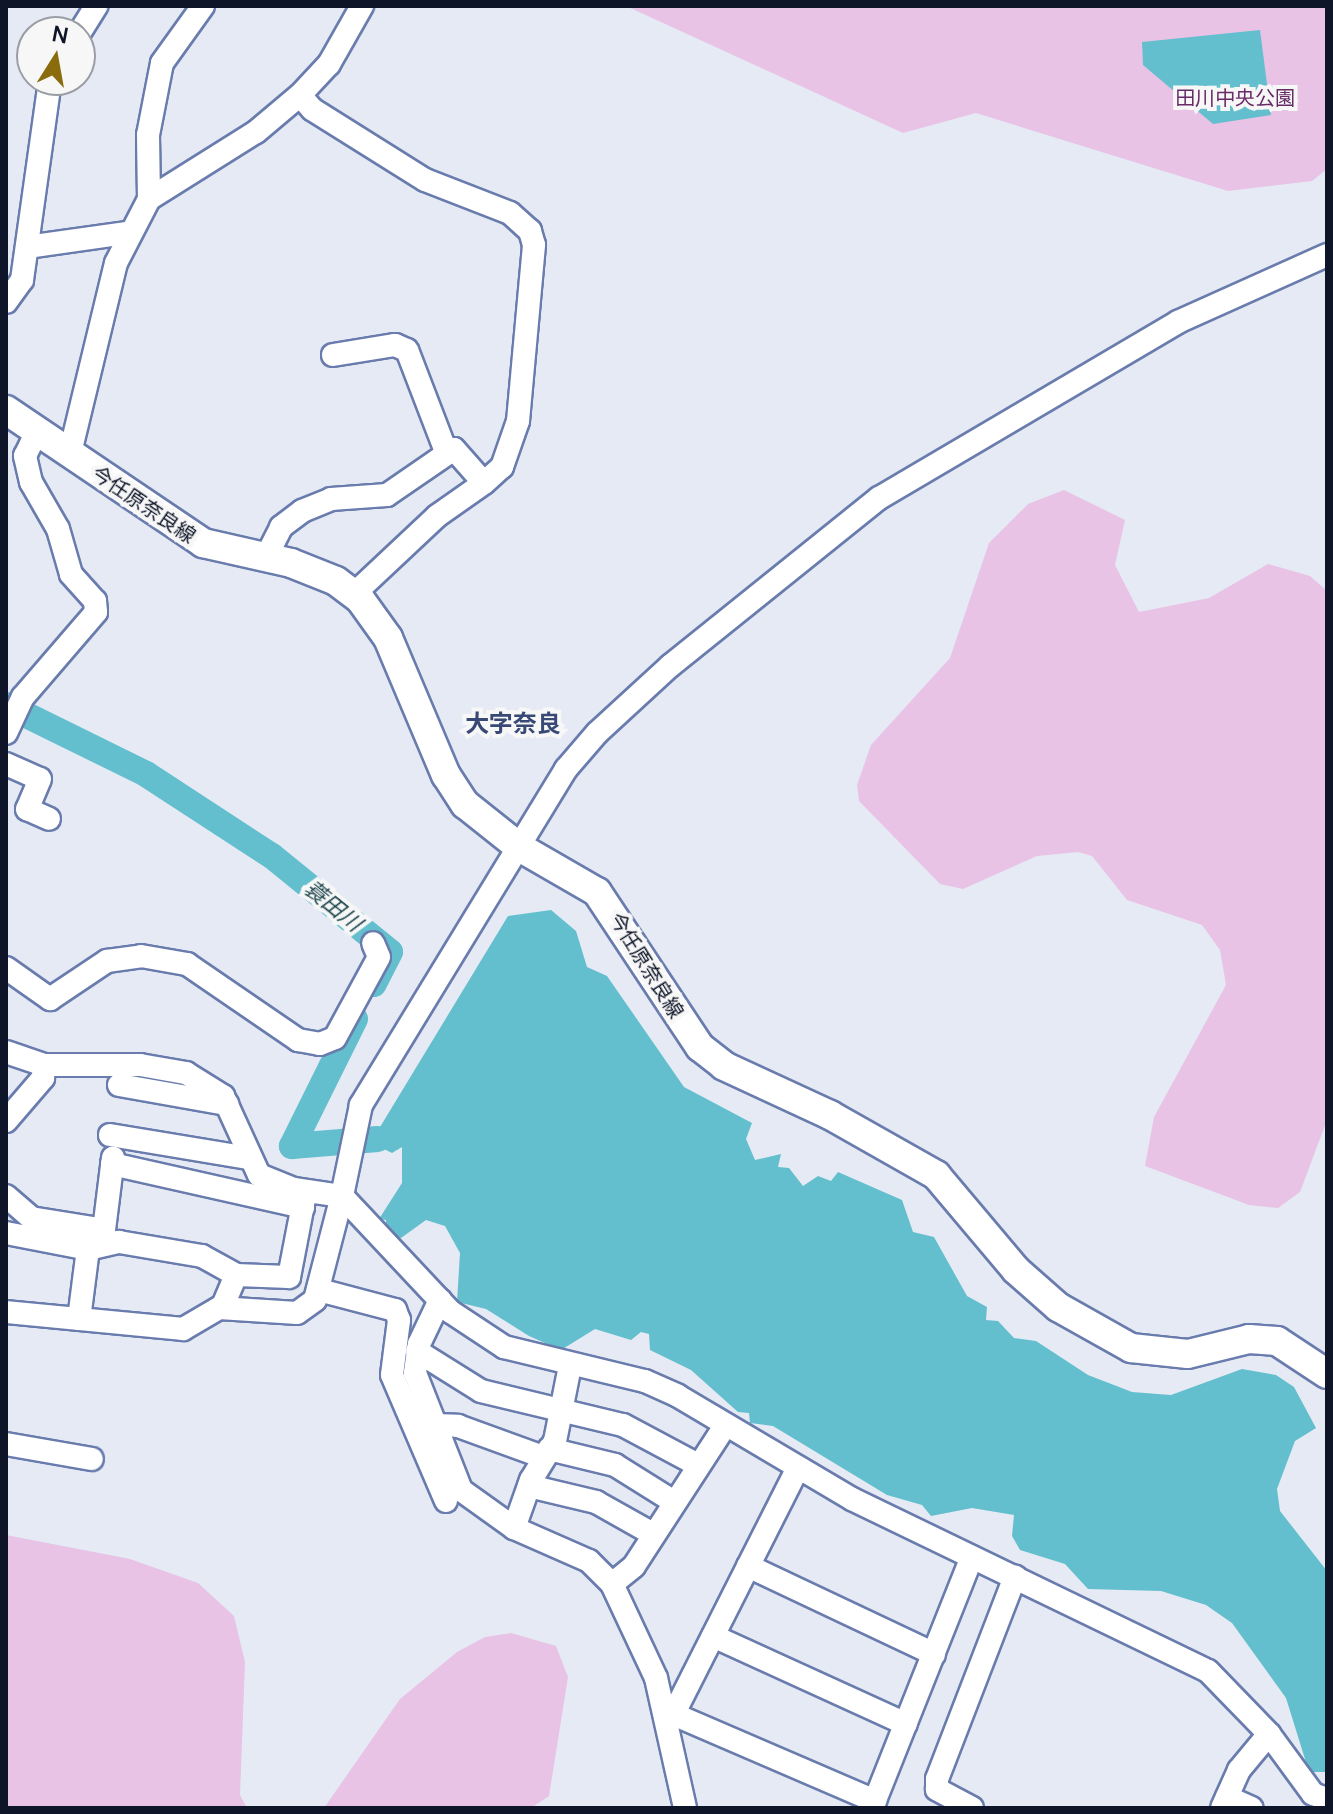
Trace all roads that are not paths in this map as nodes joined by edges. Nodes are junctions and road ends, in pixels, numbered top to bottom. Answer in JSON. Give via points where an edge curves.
{"nodes":[{"id":1,"x":203,"y":6,"type":"edge"},
{"id":2,"x":362,"y":6,"type":"edge"},
{"id":3,"x":300,"y":95,"type":"junction"},
{"id":4,"x":48,"y":96,"type":"edge"},
{"id":5,"x":149,"y":199,"type":"junction"},
{"id":6,"x":127,"y":233,"type":"junction"},
{"id":7,"x":27,"y":247,"type":"junction"},
{"id":8,"x":1327,"y":255,"type":"edge"},
{"id":9,"x":6,"y":302,"type":"edge"},
{"id":10,"x":333,"y":355,"type":"dead end"},
{"id":11,"x":6,"y":410,"type":"edge"},
{"id":12,"x":37,"y":431,"type":"junction"},
{"id":13,"x":70,"y":453,"type":"junction"},
{"id":14,"x":447,"y":454,"type":"junction"},
{"id":15,"x":484,"y":483,"type":"junction"},
{"id":16,"x":265,"y":559,"type":"junction"},
{"id":17,"x":354,"y":594,"type":"junction"},
{"id":18,"x":6,"y":733,"type":"edge"},
{"id":19,"x":6,"y":764,"type":"edge"},
{"id":20,"x":49,"y":819,"type":"dead end"},
{"id":21,"x":519,"y":847,"type":"junction"},
{"id":22,"x":373,"y":943,"type":"dead end"},
{"id":23,"x":6,"y":968,"type":"edge"},
{"id":24,"x":6,"y":1052,"type":"edge"},
{"id":25,"x":44,"y":1065,"type":"junction"},
{"id":26,"x":119,"y":1085,"type":"dead end"},
{"id":27,"x":227,"y":1104,"type":"junction"},
{"id":28,"x":6,"y":1121,"type":"edge"},
{"id":29,"x":110,"y":1135,"type":"dead end"},
{"id":30,"x":249,"y":1158,"type":"junction"},
{"id":31,"x":6,"y":1196,"type":"edge"},
{"id":32,"x":342,"y":1196,"type":"junction"},
{"id":33,"x":304,"y":1199,"type":"junction"},
{"id":34,"x":6,"y":1233,"type":"edge"},
{"id":35,"x":88,"y":1249,"type":"junction"},
{"id":36,"x":236,"y":1275,"type":"junction"},
{"id":37,"x":319,"y":1290,"type":"junction"},
{"id":38,"x":440,"y":1300,"type":"junction"},
{"id":39,"x":222,"y":1308,"type":"junction"},
{"id":40,"x":6,"y":1312,"type":"edge"},
{"id":41,"x":79,"y":1319,"type":"junction"},
{"id":42,"x":417,"y":1351,"type":"junction"},
{"id":43,"x":570,"y":1366,"type":"junction"},
{"id":44,"x":1327,"y":1374,"type":"edge"},
{"id":45,"x":561,"y":1413,"type":"junction"},
{"id":46,"x":435,"y":1425,"type":"junction"},
{"id":47,"x":725,"y":1426,"type":"junction"},
{"id":48,"x":6,"y":1444,"type":"edge"},
{"id":49,"x":546,"y":1453,"type":"junction"},
{"id":50,"x":92,"y":1459,"type":"dead end"},
{"id":51,"x":698,"y":1465,"type":"junction"},
{"id":52,"x":798,"y":1468,"type":"junction"},
{"id":53,"x":529,"y":1486,"type":"junction"},
{"id":54,"x":671,"y":1500,"type":"junction"},
{"id":55,"x":446,"y":1501,"type":"dead end"},
{"id":56,"x":514,"y":1528,"type":"junction"},
{"id":57,"x":653,"y":1534,"type":"junction"},
{"id":58,"x":972,"y":1557,"type":"junction"},
{"id":59,"x":748,"y":1566,"type":"junction"},
{"id":60,"x":1015,"y":1577,"type":"junction"},
{"id":61,"x":612,"y":1584,"type":"junction"},
{"id":62,"x":713,"y":1636,"type":"junction"},
{"id":63,"x":934,"y":1654,"type":"junction"},
{"id":64,"x":672,"y":1717,"type":"junction"},
{"id":65,"x":906,"y":1724,"type":"junction"},
{"id":66,"x":1269,"y":1734,"type":"junction"},
{"id":67,"x":1327,"y":1799,"type":"edge"},
{"id":68,"x":1225,"y":1803,"type":"edge"},
{"id":69,"x":874,"y":1804,"type":"edge"},
{"id":70,"x":685,"y":1808,"type":"edge"},
{"id":71,"x":972,"y":1808,"type":"edge"},
{"id":72,"x":1252,"y":1808,"type":"edge"}],
"edges":[{"from":1,"to":5,"type":"street","via":[[162,63],[148,135]]},
{"from":2,"to":3,"type":"street","via":[[329,64]]},
{"from":3,"to":5,"type":"street","via":[[256,132]]},
{"from":3,"to":15,"type":"street","via":[[312,109],[425,180],[510,213],[530,231],[534,245],[518,421],[512,451]]},
{"from":4,"to":7,"type":"street"},
{"from":5,"to":6,"type":"street"},
{"from":6,"to":7,"type":"street"},
{"from":6,"to":13,"type":"street"},
{"from":7,"to":9,"type":"street","via":[[22,280]]},
{"from":8,"to":21,"type":"street","via":[[1178,322],[879,498],[671,665],[597,733],[566,769]]},
{"from":10,"to":14,"type":"street","via":[[395,345],[407,350]]},
{"from":11,"to":12,"type":"main road","name":"今任原奈良線"},
{"from":12,"to":13,"type":"main road","name":"今任原奈良線"},
{"from":12,"to":18,"type":"street","via":[[25,456],[31,482],[58,529],[71,574],[95,601],[96,612],[23,697]]},
{"from":13,"to":16,"type":"main road","name":"今任原奈良線","via":[[203,543]]},
{"from":14,"to":15,"type":"street","via":[[454,449]]},
{"from":14,"to":16,"type":"street","via":[[387,495],[331,499],[302,511],[281,527]]},
{"from":15,"to":17,"type":"street","via":[[437,516]]},
{"from":16,"to":17,"type":"main road","name":"今任原奈良線","via":[[336,581]]},
{"from":17,"to":21,"type":"main road","name":"今任原奈良線","via":[[388,638],[446,775],[465,804]]},
{"from":19,"to":20,"type":"street","via":[[40,779],[27,809]]},
{"from":21,"to":32,"type":"street","via":[[361,1105]]},
{"from":21,"to":44,"type":"main road","name":"今任原奈良線","via":[[597,892],[615,911],[700,1047],[724,1066],[830,1115],[936,1175],[1016,1270],[1058,1307],[1131,1348],[1188,1354],[1249,1339],[1277,1341]]},
{"from":22,"to":23,"type":"street","via":[[379,957],[335,1038],[320,1044],[298,1040],[187,964],[141,956],[107,961],[50,999]]},
{"from":24,"to":25,"type":"street"},
{"from":25,"to":27,"type":"street","via":[[125,1064],[186,1073],[210,1084]]},
{"from":25,"to":28,"type":"street","via":[[43,1078]]},
{"from":26,"to":27,"type":"street"},
{"from":27,"to":30,"type":"street"},
{"from":29,"to":30,"type":"street"},
{"from":30,"to":33,"type":"street","via":[[270,1182]]},
{"from":31,"to":33,"type":"street","via":[[31,1218],[104,1230],[113,1161]]},
{"from":32,"to":33,"type":"street"},
{"from":32,"to":37,"type":"street"},
{"from":32,"to":38,"type":"street"},
{"from":33,"to":36,"type":"street","via":[[289,1277]]},
{"from":34,"to":35,"type":"street"},
{"from":35,"to":36,"type":"street","via":[[119,1242],[188,1253]]},
{"from":35,"to":41,"type":"street"},
{"from":36,"to":39,"type":"street"},
{"from":37,"to":39,"type":"street","via":[[297,1313]]},
{"from":37,"to":55,"type":"street","via":[[395,1310],[399,1320],[392,1375]]},
{"from":38,"to":42,"type":"street"},
{"from":38,"to":43,"type":"street","via":[[504,1347]]},
{"from":39,"to":41,"type":"street","via":[[183,1329]]},
{"from":40,"to":41,"type":"street"},
{"from":42,"to":45,"type":"street","via":[[481,1391]]},
{"from":42,"to":46,"type":"street","via":[[415,1373]]},
{"from":43,"to":45,"type":"street"},
{"from":43,"to":47,"type":"street","via":[[645,1381]]},
{"from":45,"to":49,"type":"street"},
{"from":45,"to":51,"type":"street","via":[[635,1429]]},
{"from":46,"to":49,"type":"street","via":[[458,1426]]},
{"from":46,"to":56,"type":"street","via":[[461,1490]]},
{"from":47,"to":51,"type":"street"},
{"from":47,"to":52,"type":"street"},
{"from":48,"to":50,"type":"street"},
{"from":49,"to":53,"type":"street"},
{"from":49,"to":54,"type":"street","via":[[615,1465]]},
{"from":51,"to":54,"type":"street"},
{"from":52,"to":58,"type":"street"},
{"from":52,"to":59,"type":"street"},
{"from":53,"to":56,"type":"street"},
{"from":53,"to":57,"type":"street","via":[[596,1502]]},
{"from":54,"to":57,"type":"street"},
{"from":56,"to":61,"type":"street","via":[[589,1561]]},
{"from":57,"to":61,"type":"street","via":[[634,1566]]},
{"from":58,"to":60,"type":"street"},
{"from":58,"to":63,"type":"street"},
{"from":59,"to":62,"type":"street"},
{"from":59,"to":63,"type":"street"},
{"from":60,"to":66,"type":"street","via":[[1208,1671]]},
{"from":60,"to":71,"type":"street","via":[[937,1779],[937,1789]]},
{"from":61,"to":64,"type":"street"},
{"from":62,"to":64,"type":"street"},
{"from":62,"to":65,"type":"street"},
{"from":63,"to":65,"type":"street"},
{"from":64,"to":69,"type":"street"},
{"from":64,"to":70,"type":"street"},
{"from":65,"to":69,"type":"street"},
{"from":66,"to":67,"type":"street","via":[[1303,1782]]},
{"from":66,"to":68,"type":"street","via":[[1246,1760]]},
{"from":68,"to":72,"type":"street"}]}
